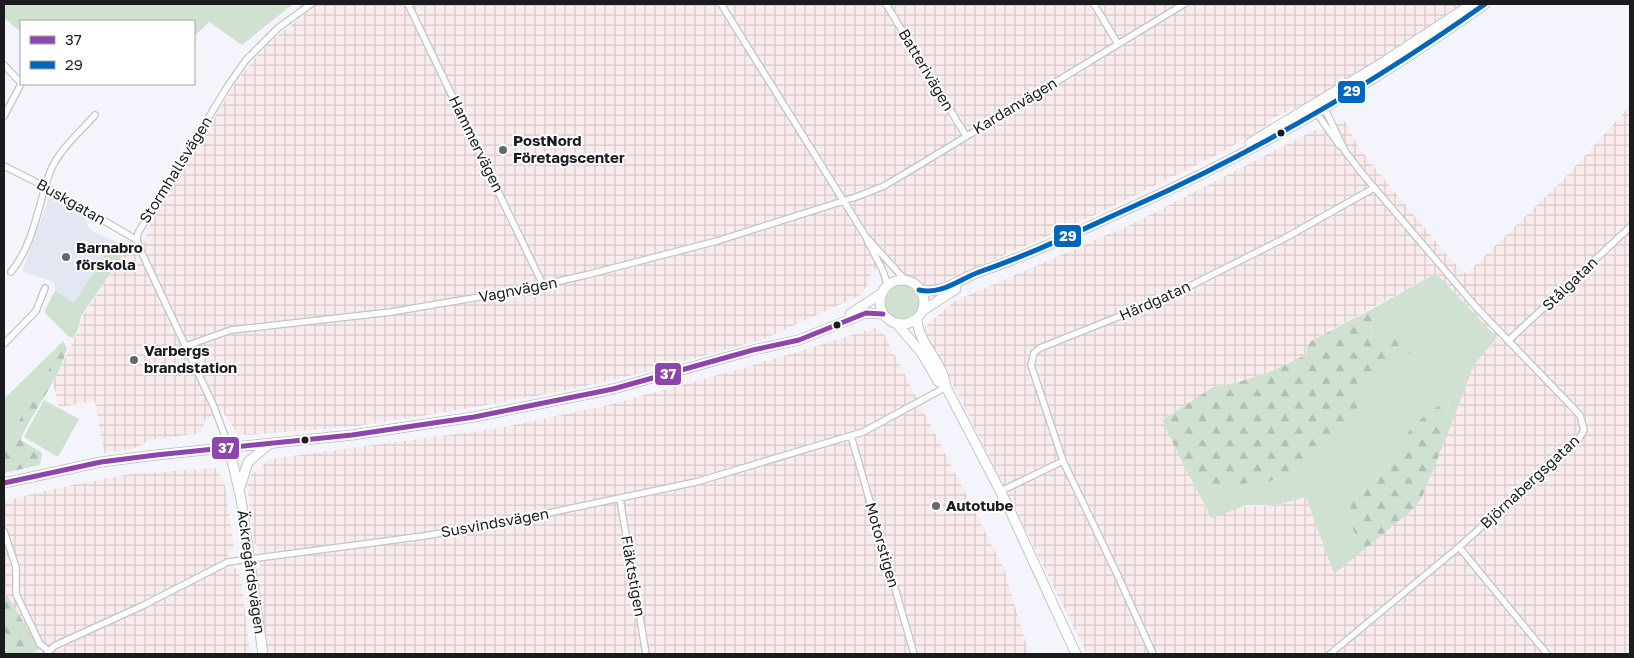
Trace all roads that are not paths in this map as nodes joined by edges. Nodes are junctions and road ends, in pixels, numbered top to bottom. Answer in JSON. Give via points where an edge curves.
{"nodes":[{"id":1,"x":311,"y":4,"type":"edge"},
{"id":2,"x":408,"y":4,"type":"edge"},
{"id":3,"x":721,"y":4,"type":"edge"},
{"id":4,"x":886,"y":4,"type":"edge"},
{"id":5,"x":1094,"y":4,"type":"edge"},
{"id":6,"x":1184,"y":4,"type":"edge"},
{"id":7,"x":1472,"y":4,"type":"edge"},
{"id":8,"x":1486,"y":4,"type":"edge"},
{"id":9,"x":1118,"y":44,"type":"junction"},
{"id":10,"x":4,"y":66,"type":"edge"},
{"id":11,"x":20,"y":82,"type":"edge"},
{"id":12,"x":20,"y":85,"type":"edge"},
{"id":13,"x":1323,"y":105,"type":"junction"},
{"id":14,"x":1314,"y":110,"type":"junction"},
{"id":15,"x":95,"y":114,"type":"dead end"},
{"id":16,"x":4,"y":116,"type":"edge"},
{"id":17,"x":966,"y":136,"type":"junction"},
{"id":18,"x":1346,"y":151,"type":"junction"},
{"id":19,"x":4,"y":166,"type":"edge"},
{"id":20,"x":46,"y":187,"type":"junction"},
{"id":21,"x":1374,"y":188,"type":"junction"},
{"id":22,"x":843,"y":200,"type":"junction"},
{"id":23,"x":1630,"y":227,"type":"edge"},
{"id":24,"x":866,"y":237,"type":"junction"},
{"id":25,"x":137,"y":240,"type":"junction"},
{"id":26,"x":1007,"y":263,"type":"junction"},
{"id":27,"x":11,"y":272,"type":"dead end"},
{"id":28,"x":907,"y":282,"type":"junction"},
{"id":29,"x":543,"y":285,"type":"junction"},
{"id":30,"x":45,"y":288,"type":"dead end"},
{"id":31,"x":885,"y":290,"type":"junction"},
{"id":32,"x":919,"y":290,"type":"junction"},
{"id":33,"x":883,"y":314,"type":"junction"},
{"id":34,"x":919,"y":315,"type":"junction"},
{"id":35,"x":896,"y":324,"type":"junction"},
{"id":36,"x":1509,"y":340,"type":"junction"},
{"id":37,"x":788,"y":341,"type":"junction"},
{"id":38,"x":4,"y":344,"type":"edge"},
{"id":39,"x":186,"y":346,"type":"junction"},
{"id":40,"x":946,"y":387,"type":"junction"},
{"id":41,"x":850,"y":436,"type":"junction"},
{"id":42,"x":271,"y":443,"type":"junction"},
{"id":43,"x":229,"y":447,"type":"junction"},
{"id":44,"x":1063,"y":461,"type":"junction"},
{"id":45,"x":4,"y":484,"type":"edge"},
{"id":46,"x":239,"y":490,"type":"junction"},
{"id":47,"x":1001,"y":491,"type":"junction"},
{"id":48,"x":620,"y":499,"type":"junction"},
{"id":49,"x":4,"y":531,"type":"edge"},
{"id":50,"x":1459,"y":547,"type":"junction"},
{"id":51,"x":249,"y":558,"type":"junction"},
{"id":52,"x":48,"y":653,"type":"edge"},
{"id":53,"x":263,"y":654,"type":"edge"},
{"id":54,"x":646,"y":654,"type":"edge"},
{"id":55,"x":914,"y":654,"type":"edge"},
{"id":56,"x":1076,"y":654,"type":"edge"},
{"id":57,"x":1153,"y":654,"type":"edge"},
{"id":58,"x":1330,"y":654,"type":"edge"},
{"id":59,"x":1547,"y":654,"type":"edge"}],
"edges":[{"from":1,"to":25,"type":"street","name":"Stormhallsvägen","via":[[267,38],[237,73],[145,220]]},
{"from":2,"to":29,"type":"street","name":"Hammervägen"},
{"from":3,"to":22,"type":"street"},
{"from":4,"to":17,"type":"street","name":"Batterivägen"},
{"from":5,"to":9,"type":"street"},
{"from":6,"to":9,"type":"street","name":"Kardanvägen"},
{"from":7,"to":13,"type":"main road"},
{"from":8,"to":13,"type":"main road","via":[[1371,81]]},
{"from":9,"to":17,"type":"street","name":"Kardanvägen"},
{"from":10,"to":11,"type":"street"},
{"from":12,"to":16,"type":"street"},
{"from":13,"to":14,"type":"main road"},
{"from":13,"to":18,"type":"street","name":"Björnabergsgatan"},
{"from":14,"to":18,"type":"street","name":"Björnabergsgatan"},
{"from":14,"to":26,"type":"main road","via":[[1186,183]]},
{"from":15,"to":20,"type":"street","via":[[58,158]]},
{"from":17,"to":22,"type":"street","name":"Kardanvägen","via":[[884,186]]},
{"from":18,"to":21,"type":"street","name":"Björnabergsgatan"},
{"from":19,"to":20,"type":"street","name":"Buskgatan"},
{"from":20,"to":25,"type":"street","name":"Buskgatan"},
{"from":20,"to":27,"type":"street","via":[[20,261]]},
{"from":21,"to":36,"type":"street","name":"Björnabergsgatan","via":[[1454,282]]},
{"from":21,"to":44,"type":"street","name":"Härdgatan","via":[[1285,238],[1168,297],[1034,353],[1031,365]]},
{"from":22,"to":24,"type":"street"},
{"from":22,"to":29,"type":"street","name":"Vagnvägen","via":[[709,243]]},
{"from":23,"to":36,"type":"street","name":"Stålgatan"},
{"from":24,"to":28,"type":"street"},
{"from":24,"to":31,"type":"street","via":[[884,270]]},
{"from":25,"to":39,"type":"street","name":"Stormhallsvägen"},
{"from":26,"to":32,"type":"main road","via":[[939,291]]},
{"from":26,"to":34,"type":"main road","via":[[956,289]]},
{"from":28,"to":31,"type":"main road","via":[[897,281]]},
{"from":28,"to":32,"type":"main road"},
{"from":29,"to":39,"type":"street","name":"Vagnvägen","via":[[391,312],[231,330]]},
{"from":30,"to":38,"type":"street","via":[[36,311]]},
{"from":31,"to":33,"type":"main road","via":[[880,304]]},
{"from":31,"to":37,"type":"main road","via":[[840,319]]},
{"from":32,"to":34,"type":"main road","via":[[923,300]]},
{"from":33,"to":35,"type":"main road"},
{"from":33,"to":37,"type":"main road","via":[[866,313],[799,340]]},
{"from":34,"to":35,"type":"main road","via":[[907,324]]},
{"from":34,"to":40,"type":"main road","via":[[918,329],[944,375]]},
{"from":35,"to":40,"type":"main road","via":[[921,352],[938,381]]},
{"from":36,"to":50,"type":"street","name":"Björnabergsgatan","via":[[1580,415],[1584,430]]},
{"from":37,"to":42,"type":"main road","via":[[613,389],[474,417]]},
{"from":39,"to":43,"type":"street","name":"Stormhallsvägen"},
{"from":40,"to":41,"type":"street","name":"Susvindsvägen"},
{"from":40,"to":47,"type":"main road"},
{"from":41,"to":48,"type":"street","name":"Susvindsvägen","via":[[696,482]]},
{"from":41,"to":55,"type":"street","name":"Motorstigen"},
{"from":42,"to":43,"type":"main road"},
{"from":42,"to":46,"type":"main road","name":"Äckregårdsvägen","via":[[248,462]]},
{"from":43,"to":45,"type":"main road","via":[[101,462]]},
{"from":43,"to":46,"type":"main road","name":"Äckregårdsvägen"},
{"from":44,"to":47,"type":"street"},
{"from":44,"to":57,"type":"street","name":"Härdgatan"},
{"from":46,"to":51,"type":"main road","name":"Äckregårdsvägen"},
{"from":47,"to":56,"type":"main road"},
{"from":48,"to":51,"type":"street","name":"Susvindsvägen","via":[[415,537]]},
{"from":48,"to":54,"type":"street","name":"Fläktstigen"},
{"from":49,"to":52,"type":"street","via":[[16,566],[16,594],[30,628]]},
{"from":50,"to":58,"type":"street","name":"Björnabergsgatan"},
{"from":50,"to":59,"type":"street"},
{"from":51,"to":52,"type":"street","name":"Susvindsvägen","via":[[220,565],[142,606],[54,646]]},
{"from":51,"to":53,"type":"main road","name":"Äckregårdsvägen"}]}
